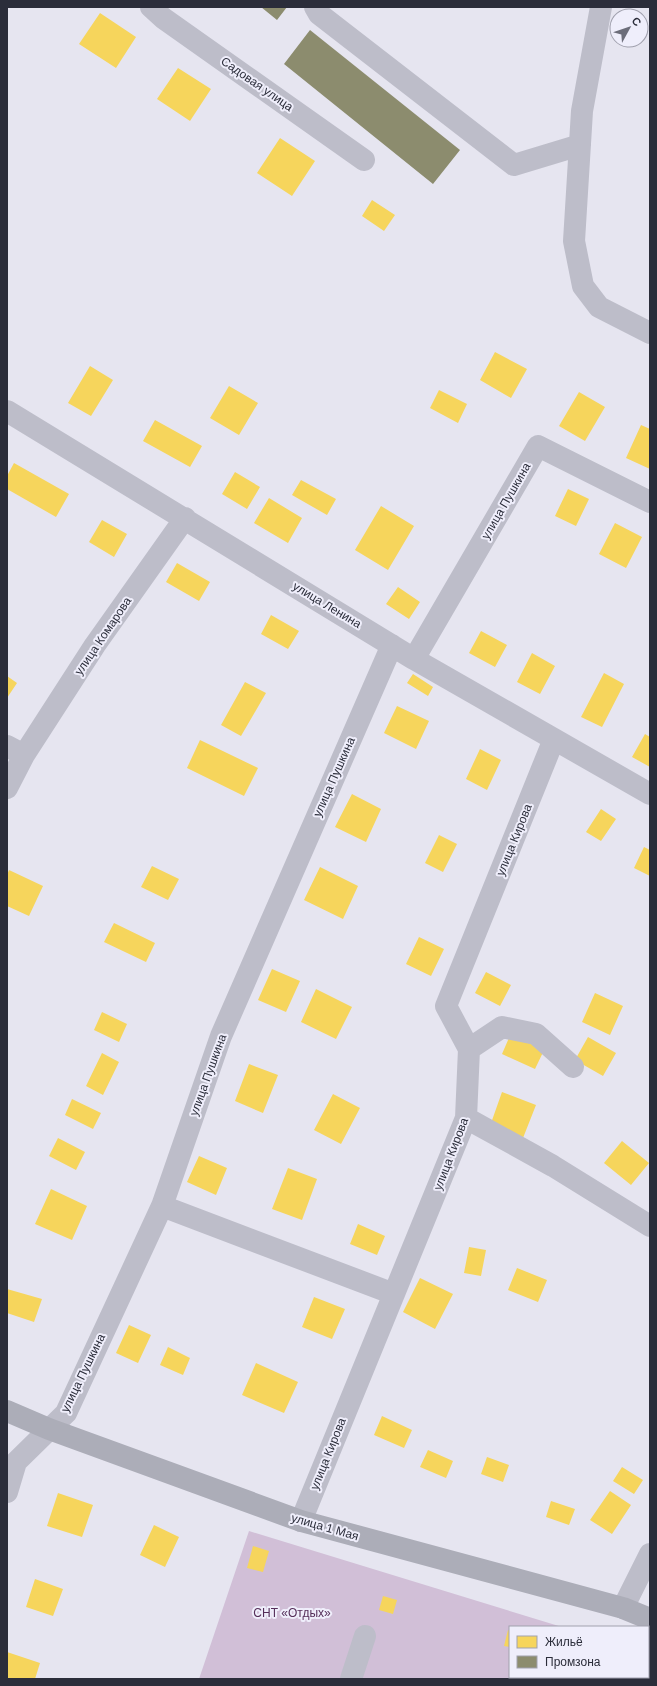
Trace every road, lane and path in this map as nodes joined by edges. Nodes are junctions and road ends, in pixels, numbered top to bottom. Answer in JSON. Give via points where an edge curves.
{"nodes":[{"id":1,"x":151,"y":7,"type":"edge"},
{"id":2,"x":315,"y":7,"type":"edge"},
{"id":3,"x":601,"y":7,"type":"edge"},
{"id":4,"x":580,"y":146,"type":"junction"},
{"id":5,"x":364,"y":160,"type":"dead end"},
{"id":6,"x":650,"y":333,"type":"edge"},
{"id":7,"x":7,"y":410,"type":"edge"},
{"id":8,"x":650,"y":502,"type":"edge"},
{"id":9,"x":185,"y":518,"type":"junction"},
{"id":10,"x":392,"y":645,"type":"junction"},
{"id":11,"x":414,"y":659,"type":"junction"},
{"id":12,"x":554,"y":739,"type":"junction"},
{"id":13,"x":16,"y":751,"type":"edge"},
{"id":14,"x":7,"y":788,"type":"edge"},
{"id":15,"x":650,"y":794,"type":"edge"},
{"id":16,"x":469,"y":1049,"type":"junction"},
{"id":17,"x":573,"y":1066,"type":"dead end"},
{"id":18,"x":466,"y":1118,"type":"junction"},
{"id":19,"x":162,"y":1206,"type":"junction"},
{"id":20,"x":650,"y":1226,"type":"edge"},
{"id":21,"x":394,"y":1294,"type":"junction"},
{"id":22,"x":7,"y":1411,"type":"edge"},
{"id":23,"x":50,"y":1430,"type":"junction"},
{"id":24,"x":7,"y":1492,"type":"edge"},
{"id":25,"x":301,"y":1521,"type":"junction"},
{"id":26,"x":650,"y":1554,"type":"edge"},
{"id":27,"x":623,"y":1608,"type":"junction"},
{"id":28,"x":650,"y":1619,"type":"edge"},
{"id":29,"x":364,"y":1636,"type":"dead end"},
{"id":30,"x":351,"y":1679,"type":"edge"}],
"edges":[{"from":1,"to":5,"type":"street","name":"Садовая улица"},
{"from":2,"to":4,"type":"street","via":[[320,14],[514,165]]},
{"from":3,"to":4,"type":"street","via":[[582,111]]},
{"from":4,"to":6,"type":"street","via":[[574,241],[583,286],[599,307]]},
{"from":7,"to":9,"type":"street","name":"улица Ленина"},
{"from":8,"to":11,"type":"street","name":"улица Пушкина","via":[[538,446]]},
{"from":9,"to":10,"type":"street","name":"улица Ленина"},
{"from":9,"to":13,"type":"street","name":"улица Комарова"},
{"from":10,"to":11,"type":"street","name":"улица Ленина"},
{"from":10,"to":19,"type":"street","name":"улица Пушкина","via":[[221,1036]]},
{"from":11,"to":12,"type":"street","name":"улица Ленина"},
{"from":12,"to":15,"type":"street","name":"улица Ленина"},
{"from":12,"to":16,"type":"street","name":"улица Кирова","via":[[446,1006]]},
{"from":13,"to":14,"type":"street","name":"улица Комарова"},
{"from":16,"to":17,"type":"street","via":[[502,1028],[536,1034]]},
{"from":16,"to":18,"type":"street","name":"улица Кирова"},
{"from":18,"to":20,"type":"street","via":[[553,1166]]},
{"from":18,"to":21,"type":"street","name":"улица Кирова"},
{"from":19,"to":21,"type":"street"},
{"from":19,"to":23,"type":"street","name":"улица Пушкина","via":[[66,1413]]},
{"from":21,"to":25,"type":"street","name":"улица Кирова"},
{"from":22,"to":23,"type":"main road","name":"улица 1 Мая"},
{"from":23,"to":24,"type":"street","name":"улица Пушкина","via":[[16,1462]]},
{"from":23,"to":25,"type":"main road","name":"улица 1 Мая"},
{"from":25,"to":27,"type":"main road","name":"улица 1 Мая"},
{"from":26,"to":27,"type":"street"},
{"from":27,"to":28,"type":"main road","name":"улица 1 Мая"},
{"from":29,"to":30,"type":"street"}]}
